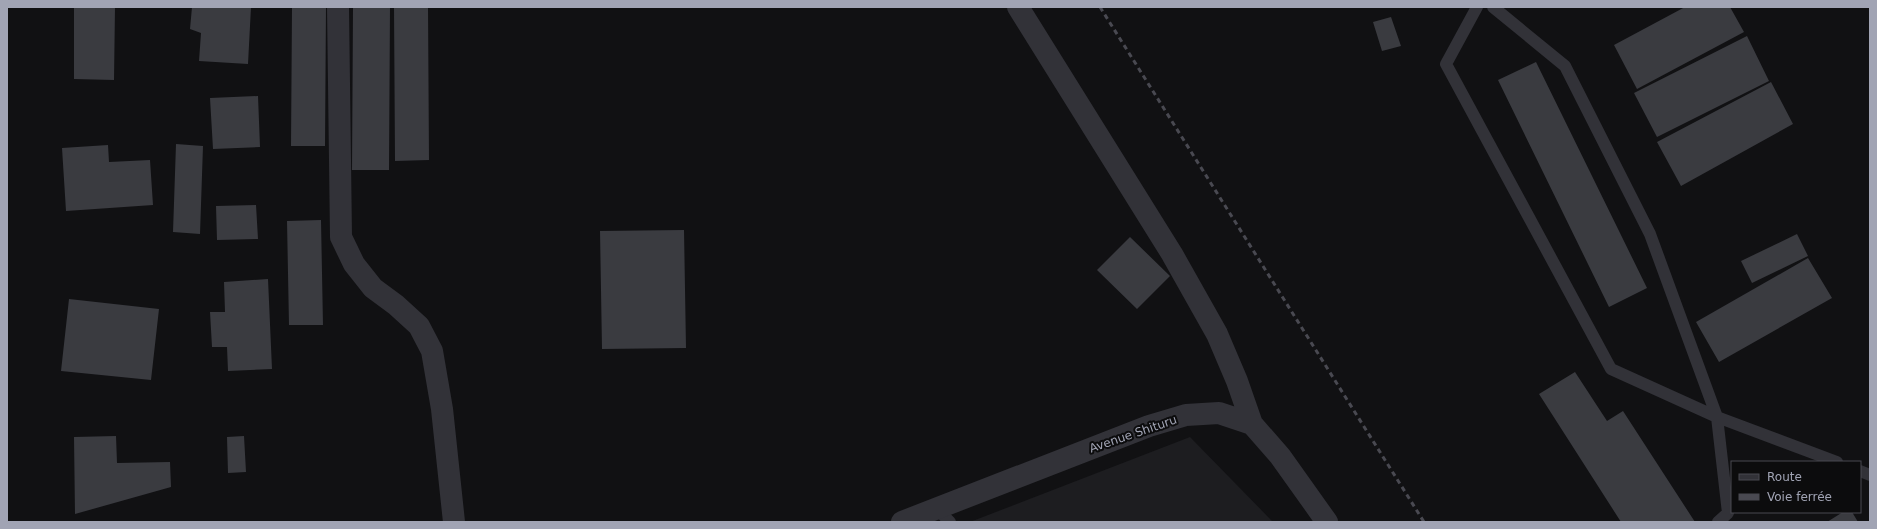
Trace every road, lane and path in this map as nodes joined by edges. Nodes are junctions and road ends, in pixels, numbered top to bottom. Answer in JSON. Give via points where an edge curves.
{"nodes":[{"id":1,"x":338,"y":7,"type":"edge"},
{"id":2,"x":1018,"y":7,"type":"edge"},
{"id":3,"x":1477,"y":7,"type":"edge"},
{"id":4,"x":1493,"y":7,"type":"edge"},
{"id":5,"x":1717,"y":417,"type":"junction"},
{"id":6,"x":1252,"y":424,"type":"junction"},
{"id":7,"x":1834,"y":461,"type":"edge"},
{"id":8,"x":943,"y":515,"type":"edge"},
{"id":9,"x":454,"y":522,"type":"edge"},
{"id":10,"x":902,"y":522,"type":"edge"},
{"id":11,"x":1327,"y":522,"type":"edge"},
{"id":12,"x":1718,"y":522,"type":"edge"}],
"edges":[{"from":1,"to":9,"type":"street","via":[[340,238],[354,264],[373,288],[420,326],[432,351],[442,408]]},
{"from":2,"to":6,"type":"street","via":[[1172,254],[1217,334]]},
{"from":3,"to":5,"type":"lane","via":[[1446,64],[1611,369]]},
{"from":4,"to":5,"type":"lane","via":[[1565,66],[1650,234]]},
{"from":5,"to":7,"type":"lane"},
{"from":5,"to":12,"type":"lane","via":[[1728,513]]},
{"from":6,"to":8,"type":"street","name":"Avenue Shituru","via":[[1219,412],[1186,415],[1092,448]]},
{"from":6,"to":11,"type":"street","name":"Avenue Shituru","via":[[1280,456]]},
{"from":8,"to":10,"type":"street","name":"Avenue Shituru"}]}
